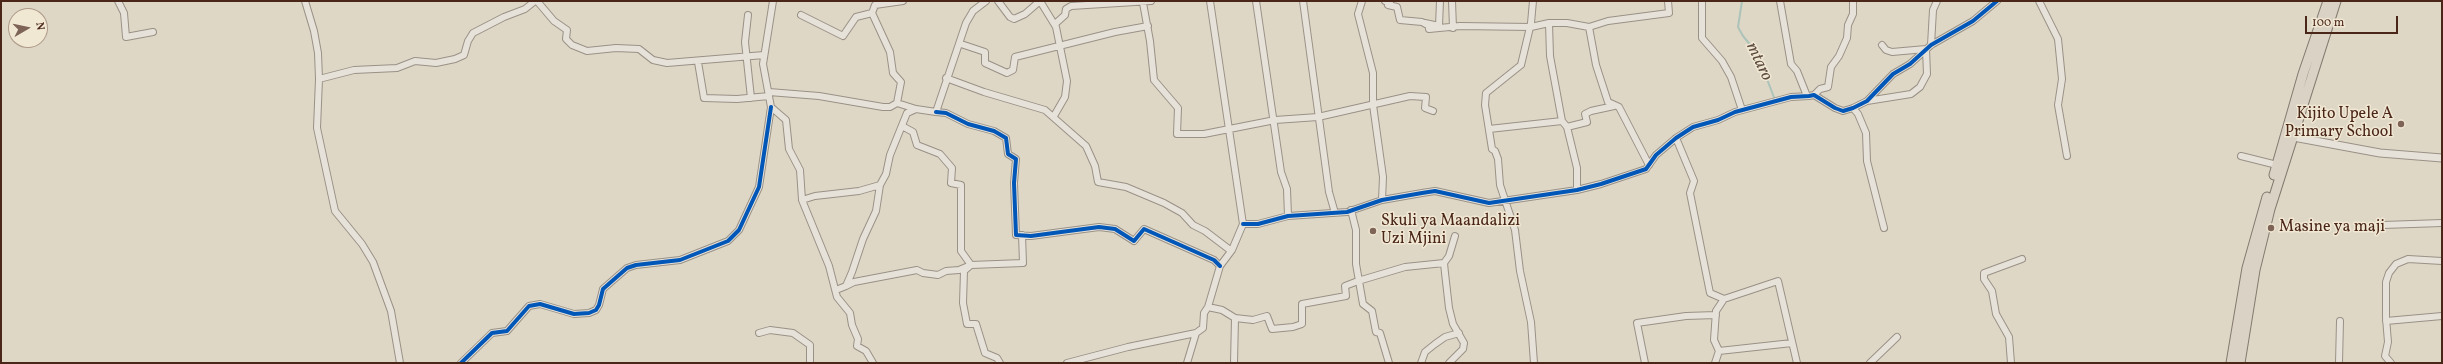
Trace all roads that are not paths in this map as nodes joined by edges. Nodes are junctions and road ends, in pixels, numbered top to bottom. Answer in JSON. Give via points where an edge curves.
{"nodes":[{"id":1,"x":118,"y":1,"type":"edge"},
{"id":2,"x":305,"y":1,"type":"edge"},
{"id":3,"x":536,"y":1,"type":"edge"},
{"id":4,"x":773,"y":1,"type":"edge"},
{"id":5,"x":903,"y":1,"type":"edge"},
{"id":6,"x":986,"y":1,"type":"edge"},
{"id":7,"x":998,"y":1,"type":"edge"},
{"id":8,"x":1040,"y":1,"type":"edge"},
{"id":9,"x":1151,"y":1,"type":"edge"},
{"id":10,"x":1210,"y":1,"type":"edge"},
{"id":11,"x":1256,"y":1,"type":"edge"},
{"id":12,"x":1304,"y":1,"type":"edge"},
{"id":13,"x":1362,"y":1,"type":"edge"},
{"id":14,"x":1385,"y":1,"type":"edge"},
{"id":15,"x":1440,"y":1,"type":"edge"},
{"id":16,"x":1452,"y":1,"type":"edge"},
{"id":17,"x":1533,"y":1,"type":"edge"},
{"id":18,"x":1668,"y":1,"type":"edge"},
{"id":19,"x":1702,"y":1,"type":"edge"},
{"id":20,"x":1780,"y":1,"type":"edge"},
{"id":21,"x":1853,"y":1,"type":"edge"},
{"id":22,"x":1937,"y":1,"type":"edge"},
{"id":23,"x":1997,"y":1,"type":"edge"},
{"id":24,"x":2039,"y":1,"type":"edge"},
{"id":25,"x":2328,"y":1,"type":"edge"},
{"id":26,"x":2336,"y":1,"type":"edge"},
{"id":27,"x":1143,"y":3,"type":"junction"},
{"id":28,"x":872,"y":13,"type":"junction"},
{"id":29,"x":748,"y":15,"type":"dead end"},
{"id":30,"x":800,"y":15,"type":"dead end"},
{"id":31,"x":1422,"y":22,"type":"junction"},
{"id":32,"x":1549,"y":23,"type":"junction"},
{"id":33,"x":1055,"y":24,"type":"junction"},
{"id":34,"x":1148,"y":26,"type":"junction"},
{"id":35,"x":1530,"y":27,"type":"junction"},
{"id":36,"x":1454,"y":28,"type":"junction"},
{"id":37,"x":1589,"y":28,"type":"junction"},
{"id":38,"x":153,"y":32,"type":"dead end"},
{"id":39,"x":961,"y":44,"type":"junction"},
{"id":40,"x":1882,"y":45,"type":"dead end"},
{"id":41,"x":1931,"y":45,"type":"junction"},
{"id":42,"x":1061,"y":47,"type":"junction"},
{"id":43,"x":1926,"y":49,"type":"junction"},
{"id":44,"x":764,"y":55,"type":"junction"},
{"id":45,"x":746,"y":56,"type":"junction"},
{"id":46,"x":698,"y":62,"type":"junction"},
{"id":47,"x":946,"y":78,"type":"junction"},
{"id":48,"x":319,"y":79,"type":"junction"},
{"id":49,"x":769,"y":94,"type":"junction"},
{"id":50,"x":1811,"y":96,"type":"junction"},
{"id":51,"x":751,"y":98,"type":"junction"},
{"id":52,"x":1867,"y":101,"type":"junction"},
{"id":53,"x":897,"y":103,"type":"junction"},
{"id":54,"x":1373,"y":105,"type":"junction"},
{"id":55,"x":1614,"y":106,"type":"junction"},
{"id":56,"x":771,"y":107,"type":"junction"},
{"id":57,"x":1853,"y":108,"type":"junction"},
{"id":58,"x":916,"y":109,"type":"junction"},
{"id":59,"x":1742,"y":110,"type":"junction"},
{"id":60,"x":1433,"y":111,"type":"dead end"},
{"id":61,"x":936,"y":112,"type":"junction"},
{"id":62,"x":1054,"y":116,"type":"junction"},
{"id":63,"x":1318,"y":117,"type":"junction"},
{"id":64,"x":1275,"y":120,"type":"junction"},
{"id":65,"x":1562,"y":121,"type":"junction"},
{"id":66,"x":902,"y":126,"type":"junction"},
{"id":67,"x":1567,"y":127,"type":"junction"},
{"id":68,"x":1230,"y":128,"type":"junction"},
{"id":69,"x":1489,"y":130,"type":"junction"},
{"id":70,"x":2288,"y":136,"type":"junction"},
{"id":71,"x":1676,"y":138,"type":"junction"},
{"id":72,"x":2067,"y":156,"type":"dead end"},
{"id":73,"x":2241,"y":156,"type":"dead end"},
{"id":74,"x":2442,"y":158,"type":"edge"},
{"id":75,"x":1649,"y":165,"type":"junction"},
{"id":76,"x":2277,"y":165,"type":"junction"},
{"id":77,"x":880,"y":185,"type":"junction"},
{"id":78,"x":1577,"y":190,"type":"junction"},
{"id":79,"x":802,"y":200,"type":"junction"},
{"id":80,"x":1382,"y":200,"type":"junction"},
{"id":81,"x":1506,"y":201,"type":"junction"},
{"id":82,"x":1351,"y":210,"type":"junction"},
{"id":83,"x":1335,"y":213,"type":"junction"},
{"id":84,"x":1288,"y":216,"type":"junction"},
{"id":85,"x":2442,"y":223,"type":"edge"},
{"id":86,"x":1243,"y":224,"type":"junction"},
{"id":87,"x":2383,"y":225,"type":"dead end"},
{"id":88,"x":1884,"y":228,"type":"dead end"},
{"id":89,"x":1022,"y":235,"type":"junction"},
{"id":90,"x":1455,"y":236,"type":"dead end"},
{"id":91,"x":1230,"y":250,"type":"junction"},
{"id":92,"x":2022,"y":259,"type":"dead end"},
{"id":93,"x":2442,"y":261,"type":"edge"},
{"id":94,"x":1444,"y":262,"type":"junction"},
{"id":95,"x":971,"y":266,"type":"junction"},
{"id":96,"x":1220,"y":266,"type":"junction"},
{"id":97,"x":1358,"y":281,"type":"junction"},
{"id":98,"x":846,"y":286,"type":"junction"},
{"id":99,"x":836,"y":290,"type":"junction"},
{"id":100,"x":1724,"y":299,"type":"junction"},
{"id":101,"x":1208,"y":307,"type":"junction"},
{"id":102,"x":1716,"y":315,"type":"junction"},
{"id":103,"x":2442,"y":316,"type":"edge"},
{"id":104,"x":1235,"y":318,"type":"junction"},
{"id":105,"x":2340,"y":321,"type":"dead end"},
{"id":106,"x":2386,"y":321,"type":"junction"},
{"id":107,"x":759,"y":333,"type":"dead end"},
{"id":108,"x":1196,"y":333,"type":"junction"},
{"id":109,"x":1459,"y":333,"type":"junction"},
{"id":110,"x":1897,"y":337,"type":"dead end"},
{"id":111,"x":1792,"y":343,"type":"junction"},
{"id":112,"x":1719,"y":351,"type":"junction"},
{"id":113,"x":400,"y":363,"type":"edge"},
{"id":114,"x":461,"y":363,"type":"edge"},
{"id":115,"x":810,"y":363,"type":"edge"},
{"id":116,"x":872,"y":363,"type":"edge"},
{"id":117,"x":1000,"y":363,"type":"edge"},
{"id":118,"x":1067,"y":363,"type":"edge"},
{"id":119,"x":1187,"y":363,"type":"edge"},
{"id":120,"x":1234,"y":363,"type":"edge"},
{"id":121,"x":1389,"y":363,"type":"edge"},
{"id":122,"x":1421,"y":363,"type":"edge"},
{"id":123,"x":1449,"y":363,"type":"edge"},
{"id":124,"x":1534,"y":363,"type":"edge"},
{"id":125,"x":1645,"y":363,"type":"edge"},
{"id":126,"x":1715,"y":363,"type":"edge"},
{"id":127,"x":1797,"y":363,"type":"edge"},
{"id":128,"x":1870,"y":363,"type":"edge"},
{"id":129,"x":2011,"y":363,"type":"edge"},
{"id":130,"x":2231,"y":363,"type":"edge"},
{"id":131,"x":2240,"y":363,"type":"edge"},
{"id":132,"x":2338,"y":363,"type":"edge"},
{"id":133,"x":2391,"y":363,"type":"edge"}],
"edges":[{"from":1,"to":38,"type":"street","via":[[124,13],[126,37]]},
{"from":2,"to":48,"type":"street","via":[[314,32]]},
{"from":3,"to":46,"type":"street","via":[[554,21],[567,30],[566,39],[581,49],[639,49],[653,60],[662,62]]},
{"from":3,"to":48,"type":"street","via":[[525,9],[473,33],[464,55],[455,59],[436,63],[415,61],[397,68],[354,70]]},
{"from":4,"to":44,"type":"street","via":[[773,15]]},
{"from":5,"to":28,"type":"street","via":[[875,5]]},
{"from":6,"to":39,"type":"street","via":[[973,11],[966,23]]},
{"from":7,"to":8,"type":"street","via":[[1014,19],[1025,14]]},
{"from":8,"to":33,"type":"street"},
{"from":9,"to":27,"type":"street"},
{"from":10,"to":68,"type":"street"},
{"from":11,"to":64,"type":"street"},
{"from":12,"to":63,"type":"street"},
{"from":13,"to":54,"type":"street","via":[[1358,14],[1374,73]]},
{"from":14,"to":31,"type":"street","via":[[1390,2],[1388,5],[1397,7],[1400,20]]},
{"from":15,"to":31,"type":"street","via":[[1439,26]]},
{"from":16,"to":36,"type":"street"},
{"from":17,"to":35,"type":"street"},
{"from":18,"to":37,"type":"street","via":[[1669,13],[1608,21]]},
{"from":19,"to":59,"type":"street","via":[[1702,38],[1722,61],[1731,77]]},
{"from":20,"to":50,"type":"street","via":[[1791,64]]},
{"from":21,"to":50,"type":"street","via":[[1853,14],[1848,25],[1847,38],[1831,67],[1828,87]]},
{"from":22,"to":41,"type":"street","via":[[1933,10]]},
{"from":23,"to":41,"type":"street","via":[[1973,20]]},
{"from":24,"to":72,"type":"street","via":[[2058,39],[2062,79],[2058,105]]},
{"from":25,"to":70,"type":"main road"},
{"from":26,"to":70,"type":"main road"},
{"from":27,"to":33,"type":"street","via":[[1070,6]]},
{"from":27,"to":34,"type":"street"},
{"from":28,"to":30,"type":"street","via":[[856,17],[843,36]]},
{"from":28,"to":53,"type":"street","via":[[890,52],[893,73],[902,82]]},
{"from":29,"to":45,"type":"street"},
{"from":31,"to":36,"type":"street","via":[[1429,26],[1429,29]]},
{"from":32,"to":35,"type":"street"},
{"from":32,"to":37,"type":"street","via":[[1567,23]]},
{"from":32,"to":65,"type":"street","via":[[1550,56]]},
{"from":33,"to":42,"type":"street"},
{"from":34,"to":42,"type":"street","via":[[1084,39]]},
{"from":34,"to":68,"type":"street","via":[[1154,80],[1178,108],[1177,134],[1204,134]]},
{"from":35,"to":36,"type":"street"},
{"from":35,"to":69,"type":"street","via":[[1521,65],[1486,93]]},
{"from":37,"to":55,"type":"street","via":[[1596,65],[1608,102]]},
{"from":39,"to":42,"type":"street","via":[[985,52],[985,62],[1007,73],[1013,70],[1015,57]]},
{"from":39,"to":47,"type":"street"},
{"from":40,"to":43,"type":"street","via":[[1892,52]]},
{"from":41,"to":43,"type":"street"},
{"from":42,"to":62,"type":"street","via":[[1067,81],[1065,96]]},
{"from":43,"to":52,"type":"street","via":[[1910,64],[1893,74]]},
{"from":43,"to":52,"type":"street","via":[[1927,74],[1920,88],[1911,94]]},
{"from":44,"to":45,"type":"street"},
{"from":44,"to":49,"type":"street","via":[[764,72]]},
{"from":45,"to":46,"type":"street"},
{"from":45,"to":51,"type":"street"},
{"from":46,"to":51,"type":"street","via":[[704,98]]},
{"from":47,"to":61,"type":"street"},
{"from":47,"to":62,"type":"street","via":[[1007,99],[1040,107]]},
{"from":48,"to":113,"type":"street","via":[[317,128],[335,211],[373,262],[391,311]]},
{"from":49,"to":51,"type":"street"},
{"from":49,"to":53,"type":"street","via":[[819,96],[883,107]]},
{"from":49,"to":56,"type":"street"},
{"from":50,"to":57,"type":"street","via":[[1843,111]]},
{"from":50,"to":59,"type":"street","via":[[1791,98]]},
{"from":52,"to":57,"type":"street"},
{"from":53,"to":58,"type":"street"},
{"from":54,"to":60,"type":"street","via":[[1410,96],[1426,97],[1425,108]]},
{"from":54,"to":63,"type":"street"},
{"from":54,"to":80,"type":"street","via":[[1383,177]]},
{"from":55,"to":67,"type":"street","via":[[1591,111],[1586,114],[1587,122]]},
{"from":55,"to":75,"type":"street","via":[[1619,107]]},
{"from":56,"to":79,"type":"street","via":[[786,120],[789,149],[800,170]]},
{"from":56,"to":114,"type":"street","via":[[759,186],[739,230],[728,241],[680,260],[627,268],[603,289],[599,305],[596,310],[589,313],[574,314],[540,304],[528,306],[508,331],[492,333]]},
{"from":57,"to":88,"type":"street","via":[[1866,133],[1868,161]]},
{"from":58,"to":61,"type":"street"},
{"from":58,"to":66,"type":"street","via":[[907,113]]},
{"from":59,"to":71,"type":"street","via":[[1693,127]]},
{"from":61,"to":89,"type":"street","via":[[946,113],[1006,138],[1007,152],[1016,159],[1015,231],[1016,235]]},
{"from":62,"to":91,"type":"street","via":[[1086,146],[1095,166],[1098,182],[1126,188],[1164,202]]},
{"from":63,"to":64,"type":"street"},
{"from":63,"to":83,"type":"street","via":[[1329,192]]},
{"from":64,"to":68,"type":"street"},
{"from":64,"to":84,"type":"street","via":[[1281,172],[1287,189]]},
{"from":65,"to":67,"type":"street"},
{"from":65,"to":69,"type":"street"},
{"from":66,"to":77,"type":"street"},
{"from":66,"to":95,"type":"street","via":[[913,132],[917,145],[940,154],[952,168],[951,183],[961,184],[961,251]]},
{"from":67,"to":78,"type":"street","via":[[1577,168]]},
{"from":68,"to":86,"type":"street"},
{"from":69,"to":81,"type":"street","via":[[1492,149],[1498,159],[1500,185]]},
{"from":70,"to":74,"type":"street","via":[[2380,153]]},
{"from":70,"to":76,"type":"main road"},
{"from":70,"to":131,"type":"main road","via":[[2263,235]]},
{"from":71,"to":75,"type":"street","via":[[1656,155]]},
{"from":71,"to":100,"type":"street","via":[[1694,181],[1690,193],[1710,293]]},
{"from":73,"to":76,"type":"street"},
{"from":75,"to":78,"type":"street","via":[[1646,169]]},
{"from":76,"to":130,"type":"main road","via":[[2247,268]]},
{"from":77,"to":79,"type":"street"},
{"from":77,"to":98,"type":"street","via":[[876,211]]},
{"from":78,"to":81,"type":"street"},
{"from":79,"to":99,"type":"street"},
{"from":80,"to":81,"type":"street","via":[[1435,191],[1476,202]]},
{"from":80,"to":82,"type":"street"},
{"from":81,"to":124,"type":"street","via":[[1515,230],[1520,271],[1531,322]]},
{"from":82,"to":83,"type":"street"},
{"from":82,"to":97,"type":"street","via":[[1356,230]]},
{"from":83,"to":84,"type":"street"},
{"from":84,"to":86,"type":"street","via":[[1258,224]]},
{"from":85,"to":87,"type":"street"},
{"from":86,"to":91,"type":"street"},
{"from":89,"to":95,"type":"street","via":[[1023,263]]},
{"from":89,"to":96,"type":"street","via":[[1099,227],[1115,229],[1134,241],[1144,229],[1214,260]]},
{"from":90,"to":94,"type":"street","via":[[1449,256]]},
{"from":91,"to":96,"type":"street"},
{"from":92,"to":129,"type":"street","via":[[1984,273],[1984,279],[1992,291],[1996,314],[2008,337]]},
{"from":93,"to":106,"type":"street","via":[[2408,259],[2392,269],[2386,282]]},
{"from":94,"to":97,"type":"street","via":[[1405,267]]},
{"from":94,"to":109,"type":"street","via":[[1449,308]]},
{"from":95,"to":98,"type":"street","via":[[938,275],[917,270],[904,272],[854,282]]},
{"from":95,"to":117,"type":"street","via":[[964,271],[963,303],[967,324],[976,324],[986,353],[997,358]]},
{"from":96,"to":101,"type":"street"},
{"from":97,"to":104,"type":"street","via":[[1345,286],[1346,296],[1339,299],[1302,304],[1302,324],[1293,327],[1272,329],[1267,316],[1253,320]]},
{"from":97,"to":121,"type":"street","via":[[1363,304],[1372,311],[1376,332],[1380,333]]},
{"from":98,"to":99,"type":"street"},
{"from":99,"to":116,"type":"street","via":[[837,297],[850,314],[858,339],[857,346],[866,350]]},
{"from":100,"to":102,"type":"street"},
{"from":100,"to":111,"type":"street","via":[[1778,281]]},
{"from":101,"to":104,"type":"street","via":[[1222,310]]},
{"from":101,"to":108,"type":"street","via":[[1204,313],[1203,328]]},
{"from":102,"to":112,"type":"street","via":[[1714,340]]},
{"from":102,"to":125,"type":"street","via":[[1686,316],[1637,323]]},
{"from":103,"to":106,"type":"street"},
{"from":104,"to":120,"type":"street"},
{"from":105,"to":132,"type":"street"},
{"from":106,"to":133,"type":"street","via":[[2388,342],[2385,356]]},
{"from":107,"to":115,"type":"street","via":[[770,330],[793,333],[810,345]]},
{"from":108,"to":118,"type":"street"},
{"from":108,"to":119,"type":"street"},
{"from":109,"to":122,"type":"street","via":[[1445,337],[1435,344],[1425,352]]},
{"from":109,"to":123,"type":"street","via":[[1464,343],[1463,349]]},
{"from":110,"to":128,"type":"street"},
{"from":111,"to":112,"type":"street"},
{"from":111,"to":127,"type":"street"},
{"from":112,"to":126,"type":"street"}]}
